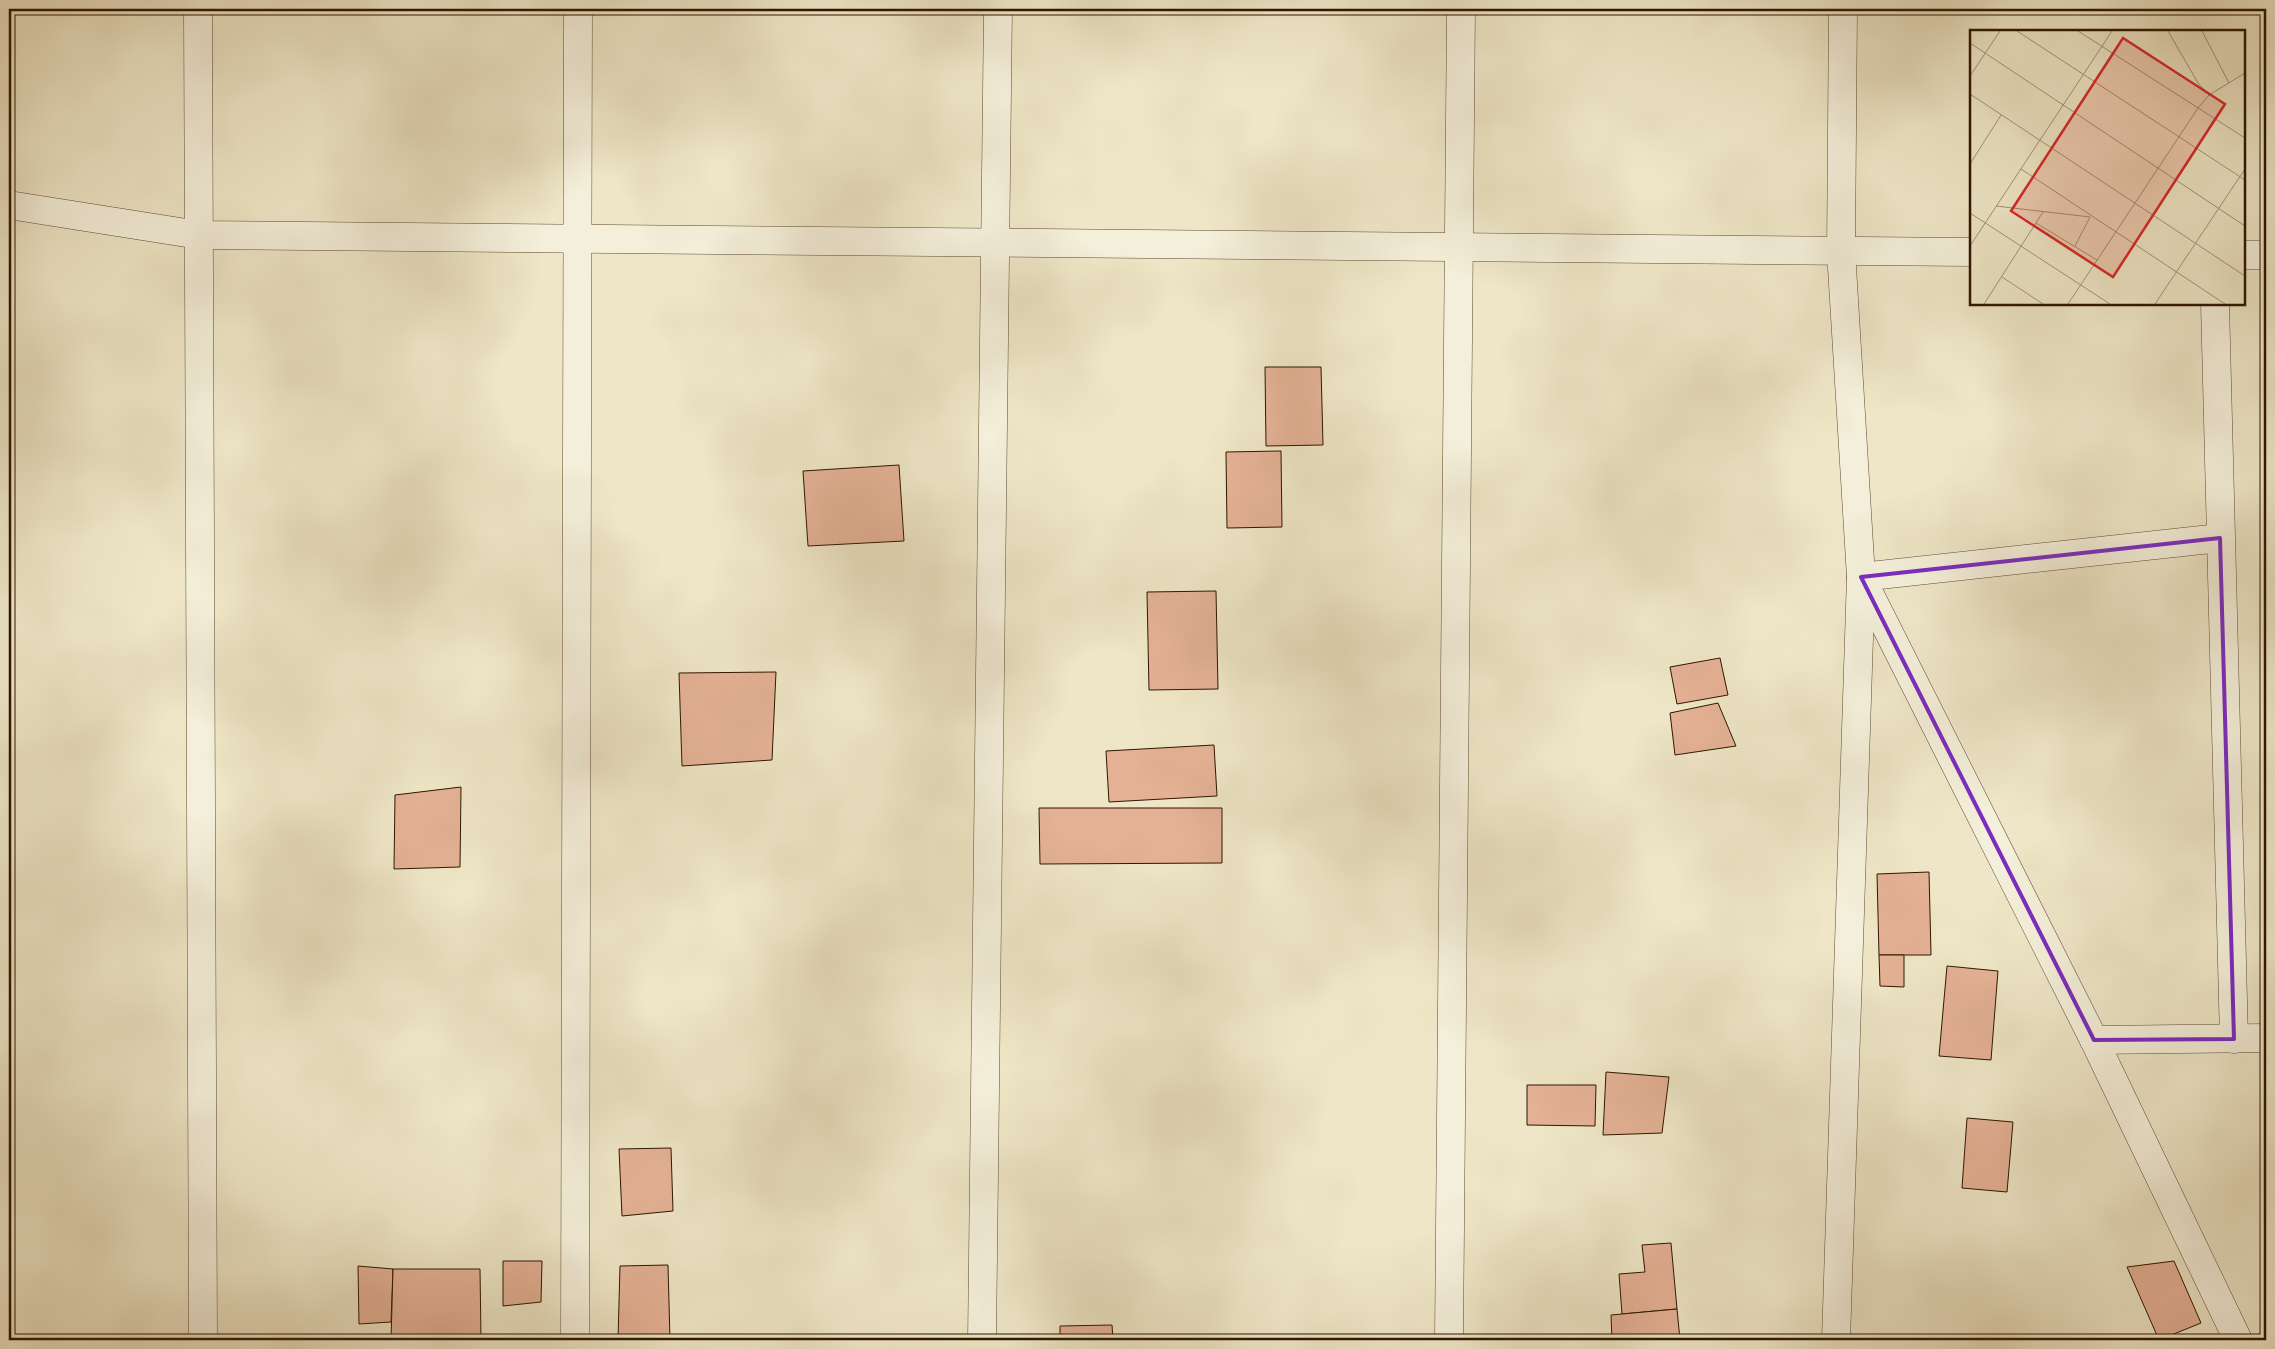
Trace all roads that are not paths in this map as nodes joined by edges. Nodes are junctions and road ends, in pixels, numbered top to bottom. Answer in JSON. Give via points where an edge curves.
{"nodes":[{"id":1,"x":198,"y":9,"type":"edge"},
{"id":2,"x":578,"y":9,"type":"edge"},
{"id":3,"x":998,"y":9,"type":"edge"},
{"id":4,"x":1461,"y":9,"type":"edge"},
{"id":5,"x":1843,"y":9,"type":"edge"},
{"id":6,"x":10,"y":213,"type":"edge"},
{"id":7,"x":199,"y":235,"type":"junction"},
{"id":8,"x":578,"y":239,"type":"junction"},
{"id":9,"x":996,"y":243,"type":"junction"},
{"id":10,"x":1459,"y":247,"type":"junction"},
{"id":11,"x":1841,"y":251,"type":"junction"},
{"id":12,"x":1970,"y":252,"type":"edge"},
{"id":13,"x":2245,"y":255,"type":"edge"},
{"id":14,"x":2266,"y":255,"type":"edge"},
{"id":15,"x":2215,"y":305,"type":"edge"},
{"id":16,"x":2220,"y":538,"type":"junction"},
{"id":17,"x":1861,"y":577,"type":"junction"},
{"id":18,"x":2266,"y":1038,"type":"edge"},
{"id":19,"x":2234,"y":1039,"type":"junction"},
{"id":20,"x":2094,"y":1040,"type":"junction"},
{"id":21,"x":203,"y":1340,"type":"edge"},
{"id":22,"x":575,"y":1340,"type":"edge"},
{"id":23,"x":982,"y":1340,"type":"edge"},
{"id":24,"x":1449,"y":1340,"type":"edge"},
{"id":25,"x":1836,"y":1340,"type":"edge"},
{"id":26,"x":2238,"y":1340,"type":"edge"}],
"edges":[{"from":1,"to":7,"type":"street"},
{"from":2,"to":8,"type":"street"},
{"from":3,"to":9,"type":"street"},
{"from":4,"to":10,"type":"street"},
{"from":5,"to":11,"type":"street"},
{"from":6,"to":7,"type":"street"},
{"from":7,"to":8,"type":"street"},
{"from":7,"to":21,"type":"street"},
{"from":8,"to":9,"type":"street"},
{"from":8,"to":22,"type":"street"},
{"from":9,"to":10,"type":"street"},
{"from":9,"to":23,"type":"street"},
{"from":10,"to":11,"type":"street"},
{"from":10,"to":24,"type":"street"},
{"from":11,"to":12,"type":"street"},
{"from":11,"to":17,"type":"street"},
{"from":13,"to":14,"type":"street"},
{"from":15,"to":16,"type":"street"},
{"from":16,"to":17,"type":"street"},
{"from":16,"to":19,"type":"street"},
{"from":17,"to":20,"type":"street"},
{"from":17,"to":25,"type":"street"},
{"from":18,"to":19,"type":"street"},
{"from":19,"to":20,"type":"street"},
{"from":20,"to":26,"type":"street"}]}
